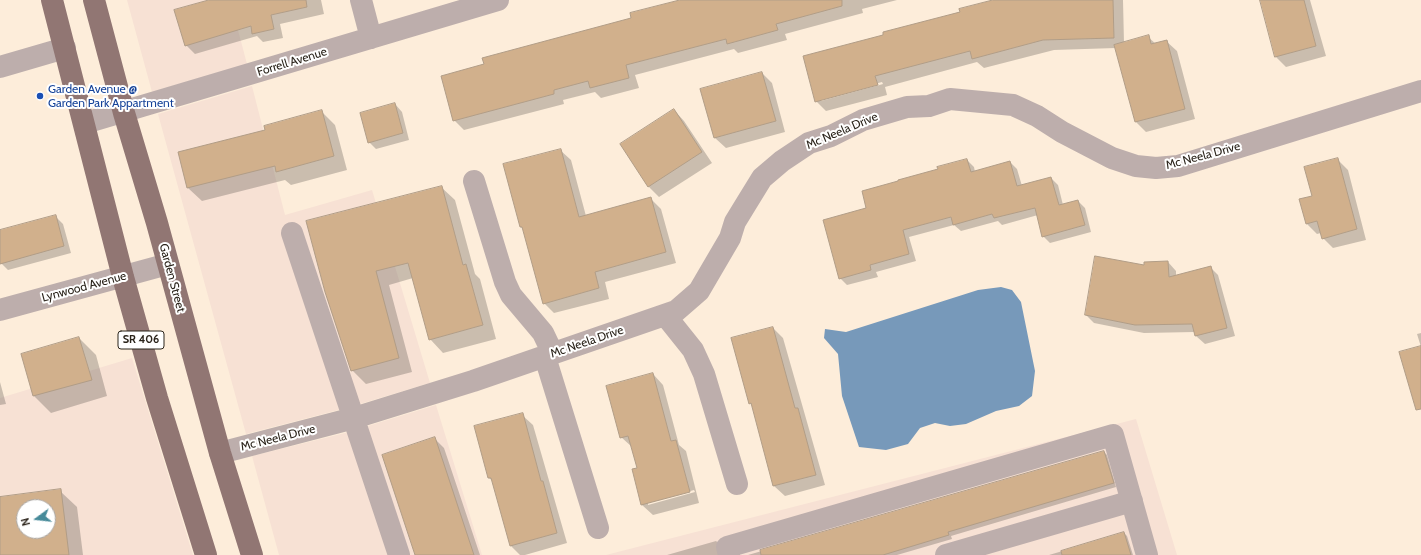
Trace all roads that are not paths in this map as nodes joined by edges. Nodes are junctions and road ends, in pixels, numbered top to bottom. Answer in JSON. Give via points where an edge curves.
{"nodes":[{"id":1,"x":52,"y":0,"type":"edge"},
{"id":2,"x":94,"y":0,"type":"edge"},
{"id":3,"x":361,"y":0,"type":"edge"},
{"id":4,"x":498,"y":0,"type":"edge"},
{"id":5,"x":371,"y":38,"type":"junction"},
{"id":6,"x":65,"y":48,"type":"junction"},
{"id":7,"x":0,"y":67,"type":"edge"},
{"id":8,"x":1421,"y":91,"type":"edge"},
{"id":9,"x":124,"y":112,"type":"junction"},
{"id":10,"x":85,"y":123,"type":"junction"},
{"id":11,"x":474,"y":181,"type":"dead end"},
{"id":12,"x":292,"y":233,"type":"dead end"},
{"id":13,"x":168,"y":264,"type":"junction"},
{"id":14,"x":123,"y":277,"type":"junction"},
{"id":15,"x":0,"y":310,"type":"edge"},
{"id":16,"x":666,"y":315,"type":"junction"},
{"id":17,"x":549,"y":355,"type":"junction"},
{"id":18,"x":354,"y":418,"type":"junction"},
{"id":19,"x":220,"y":452,"type":"junction"},
{"id":20,"x":737,"y":484,"type":"dead end"},
{"id":21,"x":1132,"y":501,"type":"junction"},
{"id":22,"x":598,"y":528,"type":"dead end"},
{"id":23,"x":206,"y":555,"type":"edge"},
{"id":24,"x":252,"y":555,"type":"edge"},
{"id":25,"x":399,"y":555,"type":"edge"},
{"id":26,"x":729,"y":555,"type":"edge"},
{"id":27,"x":946,"y":555,"type":"edge"},
{"id":28,"x":1147,"y":555,"type":"edge"}],
"edges":[{"from":1,"to":6,"type":"main road","number":"SR 406"},
{"from":2,"to":9,"type":"main road","name":"Garden Street"},
{"from":3,"to":5,"type":"street"},
{"from":4,"to":5,"type":"street","name":"Forrell Avenue"},
{"from":5,"to":9,"type":"street","name":"Forrell Avenue"},
{"from":6,"to":7,"type":"street"},
{"from":6,"to":10,"type":"main road","number":"SR 406"},
{"from":8,"to":16,"type":"street","name":"Mc Neela Drive","via":[[1178,166],[1156,168],[1136,166],[1112,158],[1013,104],[950,99],[929,106],[907,107],[863,120],[831,136],[809,143],[762,178],[735,222],[730,238],[699,291],[676,311]]},
{"from":9,"to":10,"type":"street","name":"Forrell Avenue"},
{"from":9,"to":13,"type":"main road","name":"Garden Street"},
{"from":10,"to":14,"type":"main road","number":"SR 406"},
{"from":11,"to":17,"type":"street","via":[[505,282],[511,295],[543,333]]},
{"from":12,"to":18,"type":"street"},
{"from":13,"to":14,"type":"street","name":"Lynwood Avenue"},
{"from":13,"to":19,"type":"main road","name":"Garden Street"},
{"from":14,"to":15,"type":"street","name":"Lynwood Avenue"},
{"from":14,"to":23,"type":"main road","number":"SR 406","via":[[157,398]]},
{"from":16,"to":17,"type":"street","name":"Mc Neela Drive"},
{"from":16,"to":20,"type":"street","via":[[693,350],[704,374]]},
{"from":17,"to":18,"type":"street","name":"Mc Neela Drive"},
{"from":17,"to":22,"type":"street"},
{"from":18,"to":19,"type":"street","name":"Mc Neela Drive"},
{"from":18,"to":25,"type":"street"},
{"from":19,"to":24,"type":"main road","name":"Garden Street"},
{"from":21,"to":26,"type":"street","via":[[1113,435],[727,547]]},
{"from":21,"to":27,"type":"street"},
{"from":21,"to":28,"type":"street"}]}
